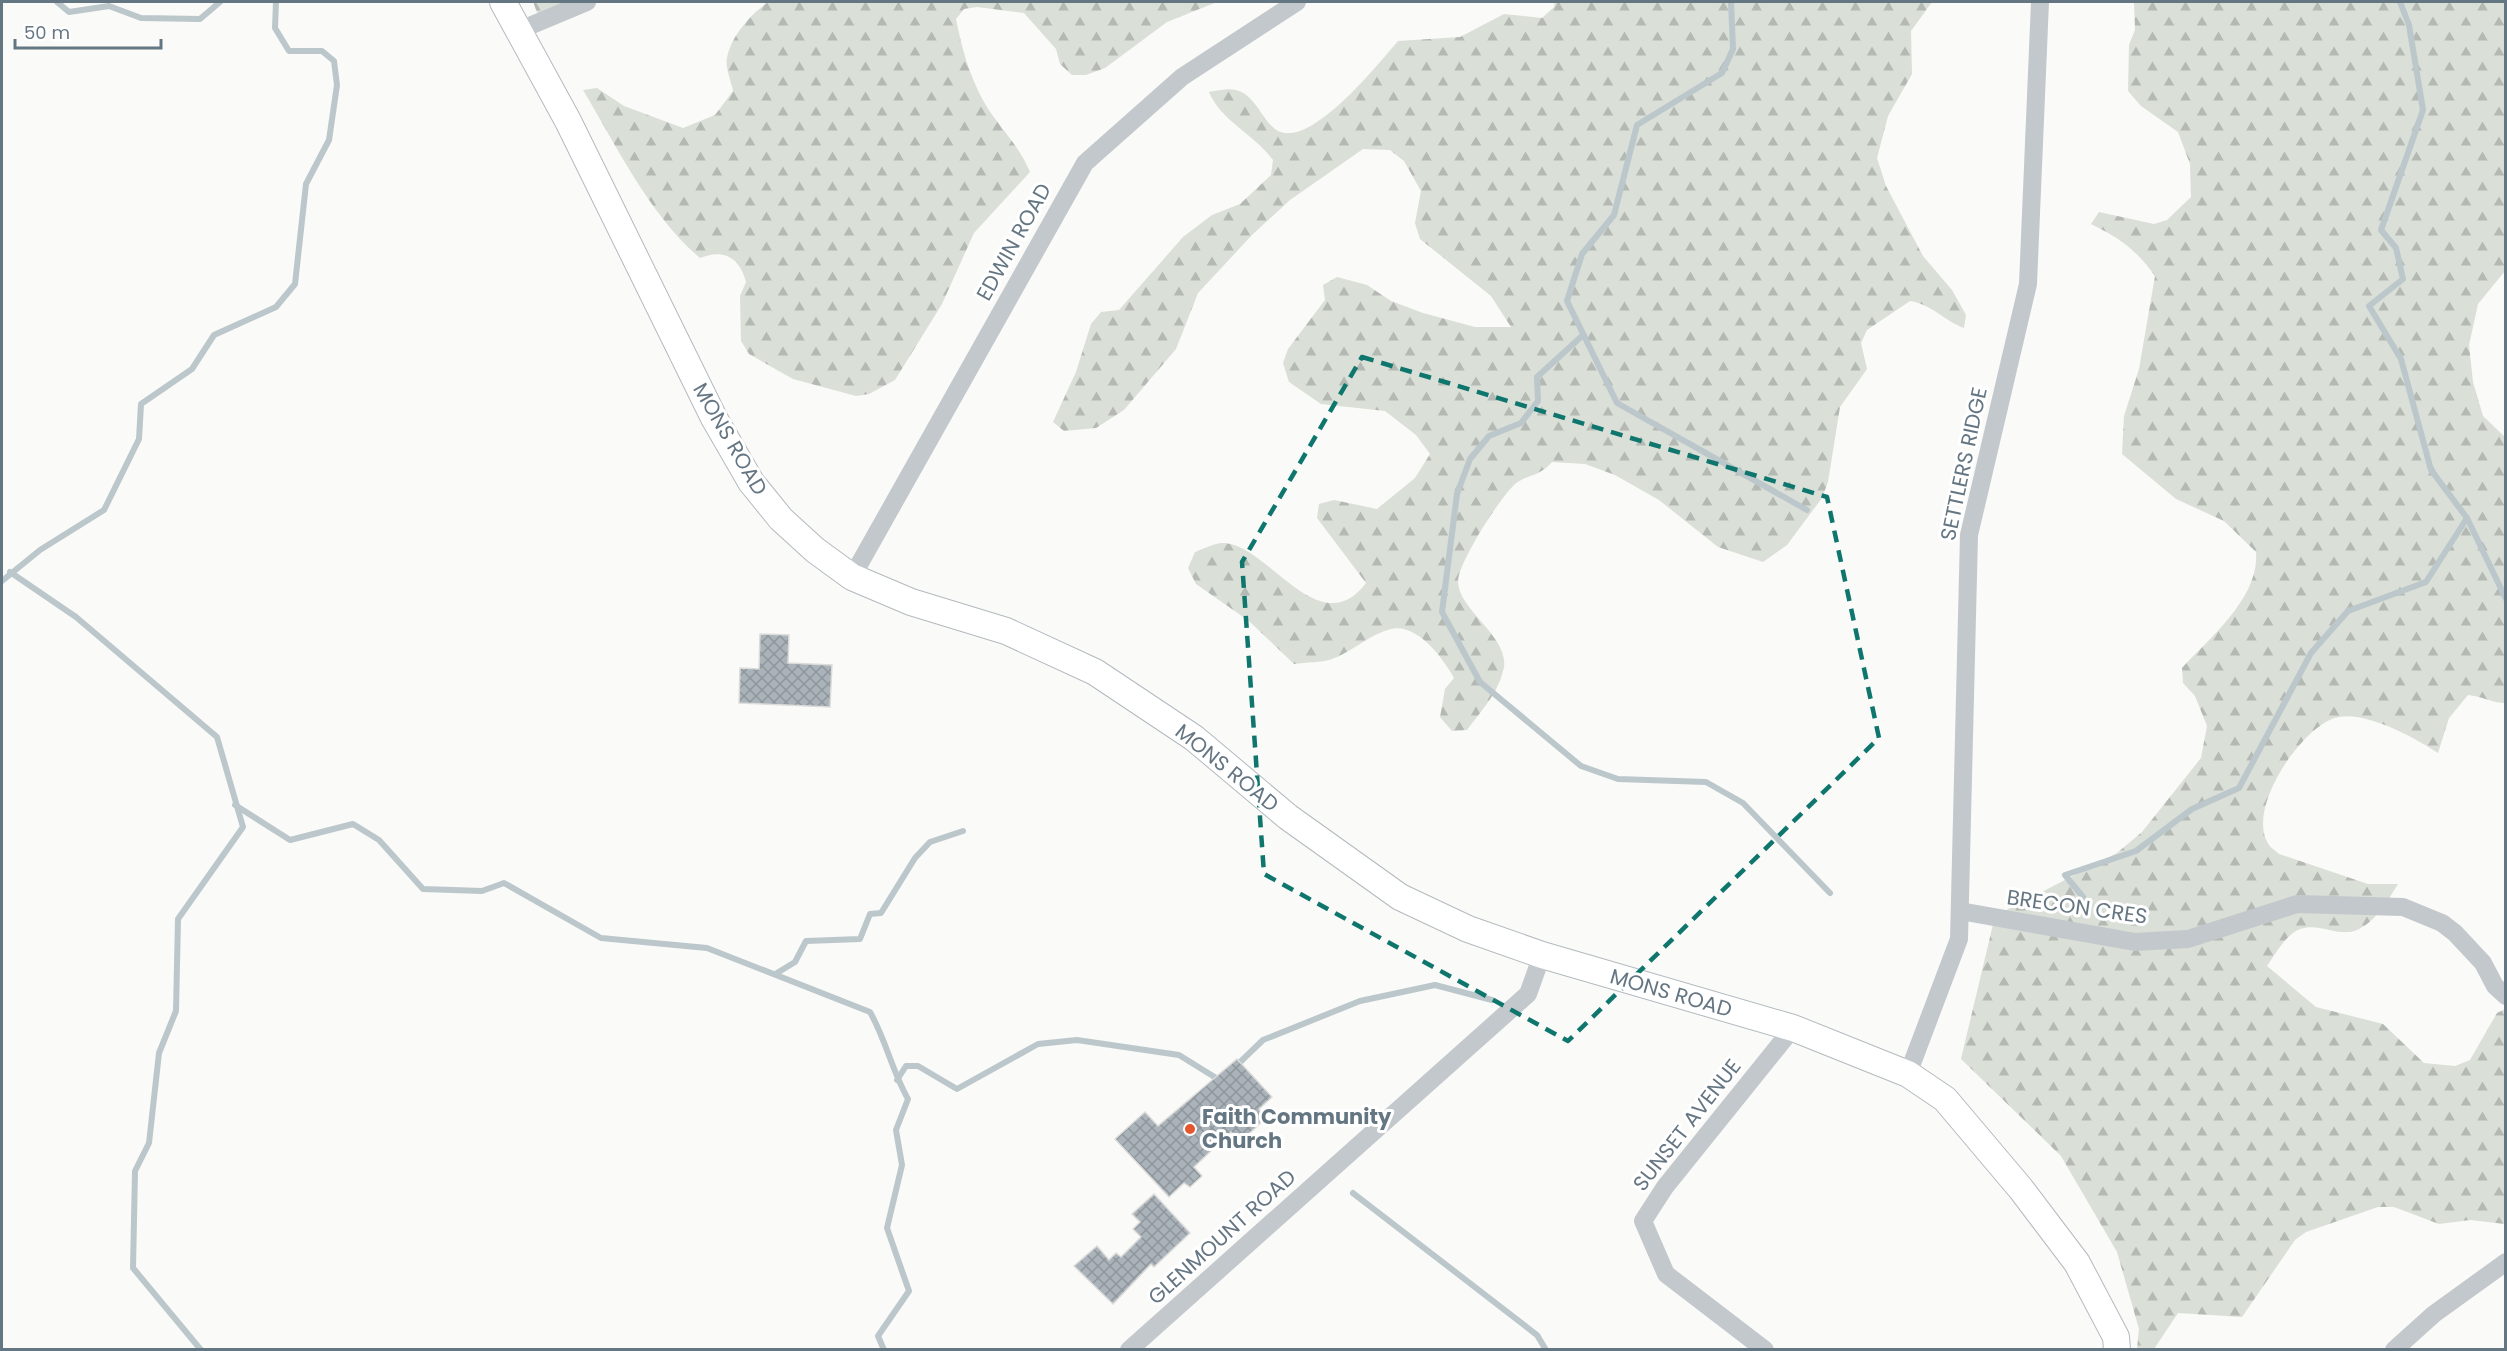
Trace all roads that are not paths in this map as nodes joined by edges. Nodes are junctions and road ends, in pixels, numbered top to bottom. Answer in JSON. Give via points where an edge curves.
{"nodes":[{"id":1,"x":502,"y":2,"type":"edge"},
{"id":2,"x":587,"y":2,"type":"edge"},
{"id":3,"x":1297,"y":2,"type":"edge"},
{"id":4,"x":2040,"y":2,"type":"edge"},
{"id":5,"x":520,"y":30,"type":"junction"},
{"id":6,"x":852,"y":577,"type":"junction"},
{"id":7,"x":1960,"y":911,"type":"junction"},
{"id":8,"x":1542,"y":955,"type":"junction"},
{"id":9,"x":2505,"y":996,"type":"edge"},
{"id":10,"x":1793,"y":1028,"type":"junction"},
{"id":11,"x":1908,"y":1074,"type":"junction"},
{"id":12,"x":2505,"y":1262,"type":"edge"},
{"id":13,"x":1129,"y":1350,"type":"edge"},
{"id":14,"x":1765,"y":1350,"type":"edge"},
{"id":15,"x":2117,"y":1350,"type":"edge"},
{"id":16,"x":2394,"y":1350,"type":"edge"}],
"edges":[{"from":1,"to":5,"type":"main road","name":"MONS ROAD"},
{"from":2,"to":5,"type":"street"},
{"from":3,"to":6,"type":"street","name":"EDWIN ROAD","via":[[1182,77],[1085,163]]},
{"from":4,"to":7,"type":"street","name":"SETTLERS RIDGE","via":[[2028,284],[1969,535]]},
{"from":5,"to":6,"type":"main road","name":"MONS ROAD","via":[[714,418],[751,482],[798,534]]},
{"from":6,"to":8,"type":"main road","name":"MONS ROAD","via":[[911,602],[1006,631],[1095,672],[1194,738],[1288,817],[1400,897]]},
{"from":7,"to":9,"type":"street","name":"BRECON CRES","via":[[2135,942],[2188,939],[2297,904],[2403,907],[2442,923],[2455,933],[2483,963]]},
{"from":7,"to":11,"type":"street","name":"SETTLERS RIDGE","via":[[1959,939]]},
{"from":8,"to":10,"type":"main road","name":"MONS ROAD"},
{"from":8,"to":13,"type":"street","name":"GLENMOUNT ROAD","via":[[1528,994]]},
{"from":10,"to":11,"type":"main road","name":"MONS ROAD"},
{"from":10,"to":14,"type":"street","name":"SUNSET AVENUE","via":[[1665,1186],[1643,1221],[1666,1274]]},
{"from":11,"to":15,"type":"main road","name":"MONS ROAD","via":[[1945,1099],[2077,1263],[2116,1336]]},
{"from":12,"to":16,"type":"street","via":[[2434,1314]]}]}
